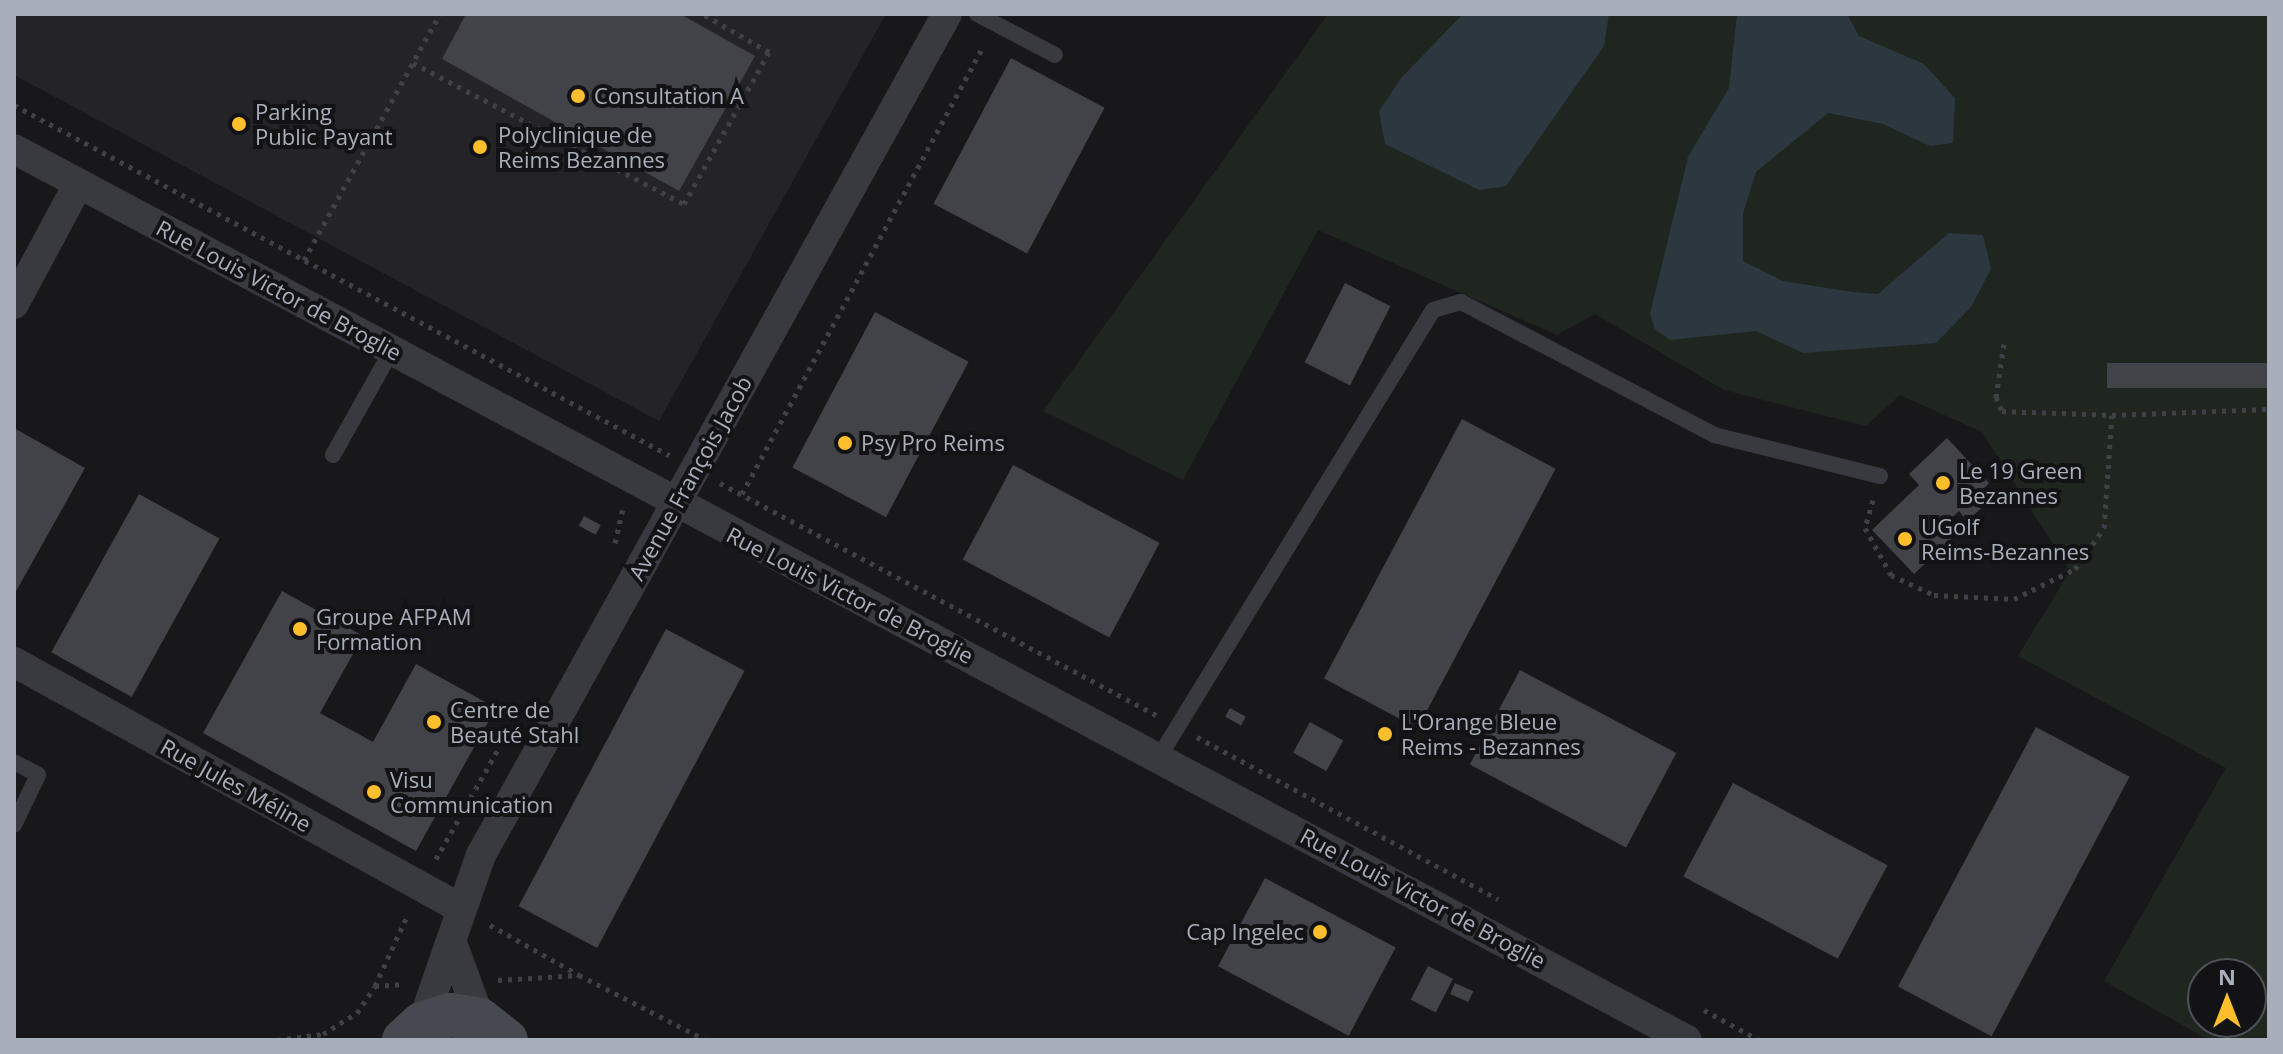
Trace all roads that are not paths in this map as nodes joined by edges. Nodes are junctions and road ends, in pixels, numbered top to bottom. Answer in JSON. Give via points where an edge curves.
{"nodes":[{"id":1,"x":947,"y":14,"type":"edge"},
{"id":2,"x":977,"y":14,"type":"edge"},
{"id":3,"x":1055,"y":55,"type":"dead end"},
{"id":4,"x":14,"y":149,"type":"edge"},
{"id":5,"x":79,"y":183,"type":"junction"},
{"id":6,"x":14,"y":304,"type":"edge"},
{"id":7,"x":392,"y":350,"type":"junction"},
{"id":8,"x":333,"y":455,"type":"dead end"},
{"id":9,"x":1880,"y":476,"type":"road end"},
{"id":10,"x":675,"y":502,"type":"junction"},
{"id":11,"x":14,"y":662,"type":"edge"},
{"id":12,"x":1159,"y":757,"type":"junction"},
{"id":13,"x":14,"y":762,"type":"edge"},
{"id":14,"x":14,"y":825,"type":"edge"},
{"id":15,"x":458,"y":907,"type":"junction"},
{"id":16,"x":454,"y":948,"type":"junction"},
{"id":17,"x":493,"y":1030,"type":"edge"},
{"id":18,"x":413,"y":1032,"type":"edge"},
{"id":19,"x":1687,"y":1040,"type":"edge"}],
"edges":[{"from":1,"to":10,"type":"street","name":"Avenue François Jacob"},
{"from":2,"to":3,"type":"lane"},
{"from":4,"to":5,"type":"street","name":"Rue Louis Victor de Broglie"},
{"from":5,"to":6,"type":"street"},
{"from":5,"to":7,"type":"street","name":"Rue Louis Victor de Broglie"},
{"from":7,"to":8,"type":"lane"},
{"from":7,"to":10,"type":"street","name":"Rue Louis Victor de Broglie"},
{"from":9,"to":12,"type":"lane","via":[[1714,435],[1461,302],[1433,310]]},
{"from":10,"to":12,"type":"street","name":"Rue Louis Victor de Broglie"},
{"from":10,"to":15,"type":"street","name":"Avenue François Jacob"},
{"from":11,"to":15,"type":"street","name":"Rue Jules Méline"},
{"from":12,"to":19,"type":"street","name":"Rue Louis Victor de Broglie"},
{"from":13,"to":14,"type":"lane","via":[[38,775]]},
{"from":15,"to":16,"type":"street","name":"Avenue François Jacob"},
{"from":16,"to":17,"type":"street","name":"Avenue François Jacob"},
{"from":16,"to":18,"type":"street","name":"Avenue François Jacob"},
{"from":17,"to":18,"type":"street","via":[[450,1015]]}]}
